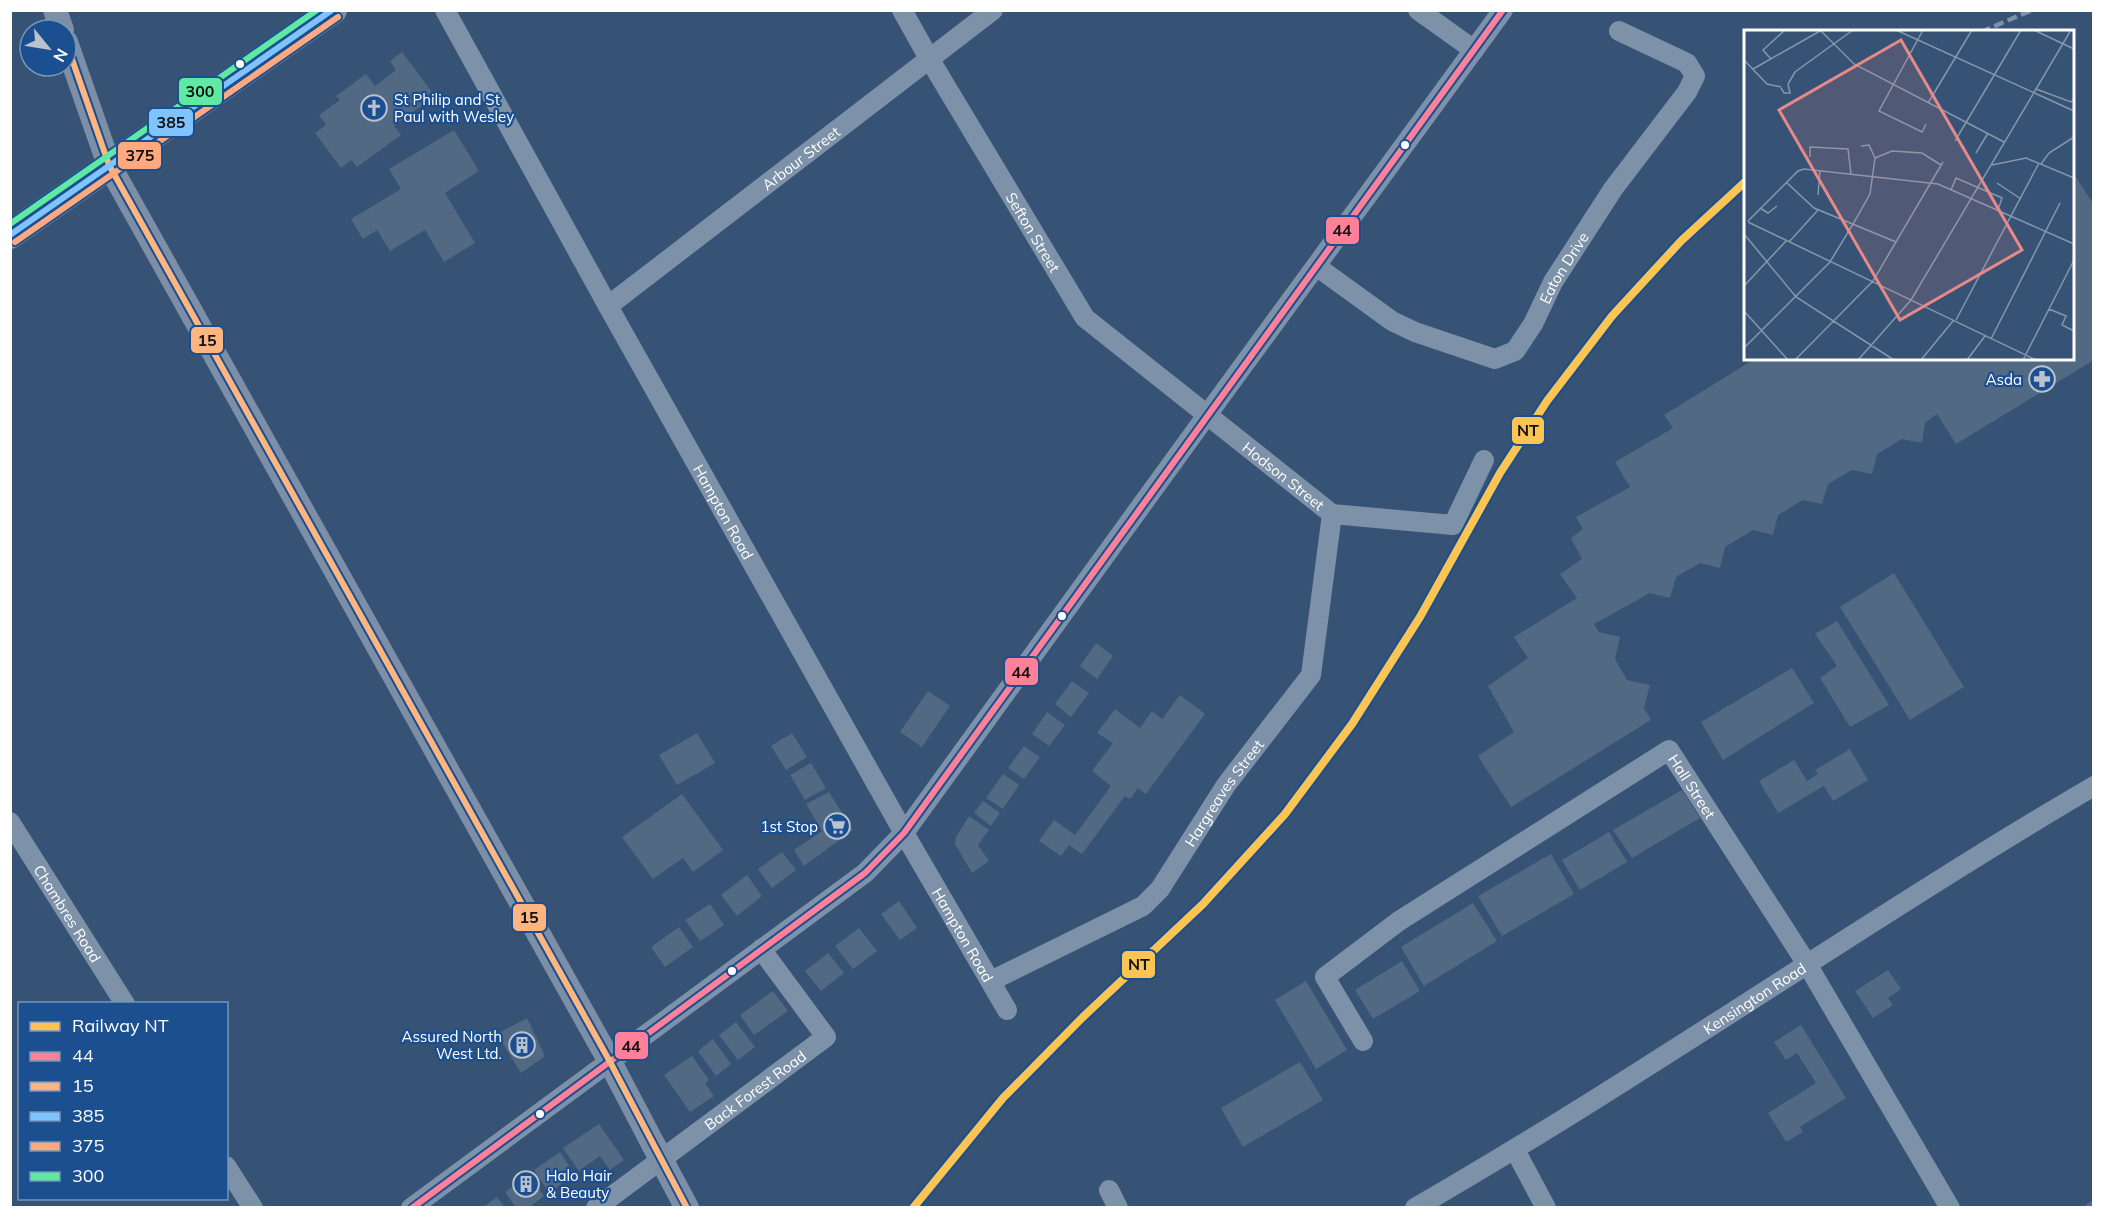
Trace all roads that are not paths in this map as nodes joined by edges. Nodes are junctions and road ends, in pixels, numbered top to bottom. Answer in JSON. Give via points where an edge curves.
{"nodes":[{"id":1,"x":333,"y":10,"type":"edge"},
{"id":2,"x":446,"y":10,"type":"edge"},
{"id":3,"x":902,"y":10,"type":"edge"},
{"id":4,"x":993,"y":10,"type":"edge"},
{"id":5,"x":1418,"y":10,"type":"edge"},
{"id":6,"x":1503,"y":10,"type":"edge"},
{"id":7,"x":1619,"y":31,"type":"dead end"},
{"id":8,"x":1474,"y":50,"type":"junction"},
{"id":9,"x":930,"y":60,"type":"junction"},
{"id":10,"x":78,"y":76,"type":"edge"},
{"id":11,"x":109,"y":165,"type":"junction"},
{"id":12,"x":10,"y":235,"type":"edge"},
{"id":13,"x":1316,"y":266,"type":"junction"},
{"id":14,"x":608,"y":306,"type":"junction"},
{"id":15,"x":1207,"y":415,"type":"junction"},
{"id":16,"x":1484,"y":460,"type":"dead end"},
{"id":17,"x":1332,"y":514,"type":"junction"},
{"id":18,"x":2094,"y":786,"type":"edge"},
{"id":19,"x":10,"y":822,"type":"edge"},
{"id":20,"x":904,"y":833,"type":"junction"},
{"id":21,"x":761,"y":949,"type":"junction"},
{"id":22,"x":1807,"y":964,"type":"junction"},
{"id":23,"x":991,"y":981,"type":"junction"},
{"id":24,"x":123,"y":1002,"type":"edge"},
{"id":25,"x":1007,"y":1010,"type":"dead end"},
{"id":26,"x":1363,"y":1041,"type":"dead end"},
{"id":27,"x":609,"y":1060,"type":"junction"},
{"id":28,"x":1515,"y":1150,"type":"junction"},
{"id":29,"x":228,"y":1169,"type":"edge"},
{"id":30,"x":1109,"y":1190,"type":"dead end"},
{"id":31,"x":253,"y":1208,"type":"edge"},
{"id":32,"x":411,"y":1208,"type":"edge"},
{"id":33,"x":596,"y":1208,"type":"edge"},
{"id":34,"x":687,"y":1208,"type":"edge"},
{"id":35,"x":1118,"y":1208,"type":"edge"},
{"id":36,"x":1415,"y":1208,"type":"edge"},
{"id":37,"x":1546,"y":1208,"type":"edge"},
{"id":38,"x":1950,"y":1208,"type":"edge"}],
"edges":[{"from":1,"to":11,"type":"highway"},
{"from":2,"to":14,"type":"street","name":"Hampton Road"},
{"from":3,"to":9,"type":"street","name":"Sefton Street"},
{"from":4,"to":9,"type":"street","name":"Arbour Street"},
{"from":5,"to":8,"type":"street"},
{"from":6,"to":8,"type":"street"},
{"from":7,"to":13,"type":"street","name":"Eaton Drive","via":[[1687,63],[1695,76],[1613,189],[1553,282],[1515,351],[1495,360],[1415,332],[1392,321]]},
{"from":8,"to":13,"type":"street"},
{"from":9,"to":14,"type":"street","name":"Arbour Street"},
{"from":9,"to":15,"type":"street","name":"Sefton Street","via":[[1085,318]]},
{"from":10,"to":11,"type":"main road"},
{"from":11,"to":12,"type":"highway"},
{"from":11,"to":27,"type":"main road"},
{"from":13,"to":15,"type":"street"},
{"from":14,"to":20,"type":"street","name":"Hampton Road"},
{"from":15,"to":17,"type":"street","name":"Hodson Street"},
{"from":15,"to":20,"type":"street"},
{"from":16,"to":17,"type":"street","name":"Hodson Street","via":[[1453,525]]},
{"from":17,"to":23,"type":"street","name":"Hargreaves Street","via":[[1311,675],[1226,785],[1160,889],[1143,906]]},
{"from":18,"to":22,"type":"street","name":"Kensington Road"},
{"from":19,"to":24,"type":"street","name":"Chambres Road"},
{"from":20,"to":21,"type":"street","via":[[865,873]]},
{"from":20,"to":23,"type":"street","name":"Hampton Road"},
{"from":21,"to":27,"type":"street"},
{"from":21,"to":33,"type":"street","name":"Back Forest Road","via":[[826,1037]]},
{"from":22,"to":26,"type":"street","name":"Hall Street","via":[[1669,750],[1399,921],[1325,977]]},
{"from":22,"to":28,"type":"street","name":"Kensington Road"},
{"from":22,"to":38,"type":"street","name":"Hall Street"},
{"from":23,"to":25,"type":"street","name":"Hampton Road"},
{"from":27,"to":32,"type":"street"},
{"from":27,"to":34,"type":"main road","bridge":true},
{"from":28,"to":36,"type":"street","name":"Kensington Road"},
{"from":28,"to":37,"type":"street"},
{"from":29,"to":31,"type":"street"},
{"from":30,"to":35,"type":"street"}]}
